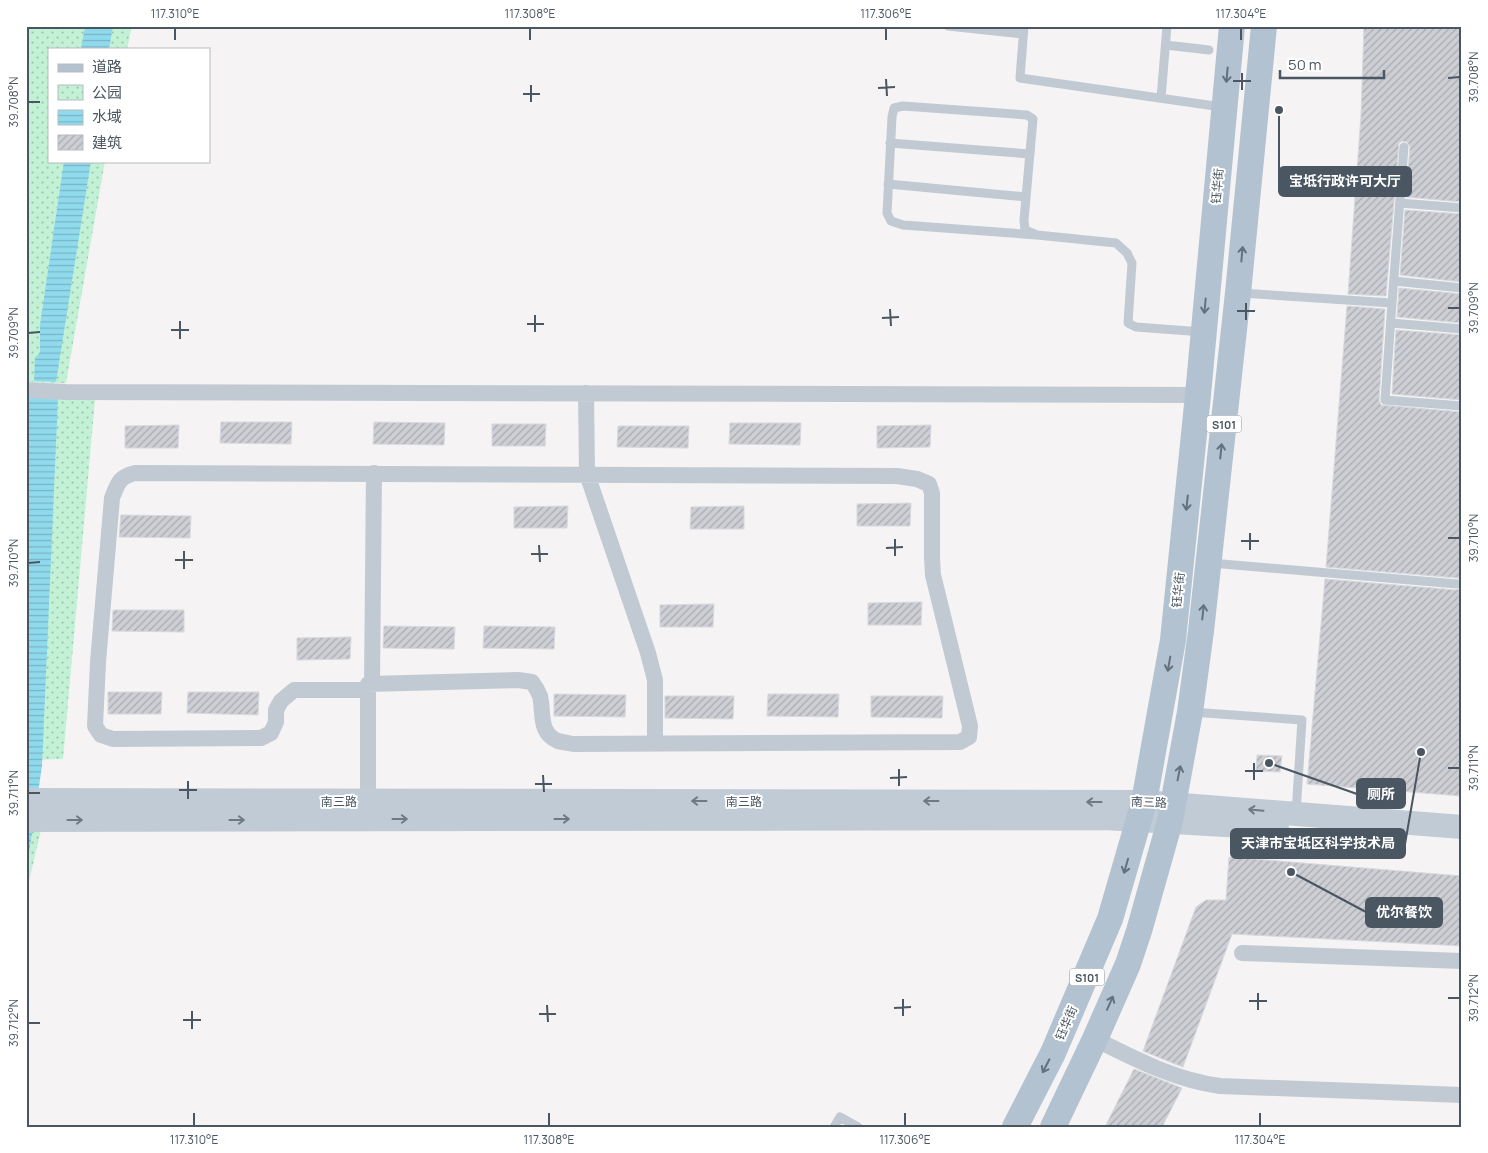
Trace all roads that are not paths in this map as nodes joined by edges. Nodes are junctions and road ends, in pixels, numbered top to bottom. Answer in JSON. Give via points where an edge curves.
{"nodes":[{"id":1,"x":948,"y":26,"type":"edge"},
{"id":2,"x":1167,"y":26,"type":"edge"},
{"id":3,"x":1232,"y":26,"type":"edge"},
{"id":4,"x":1264,"y":26,"type":"edge"},
{"id":5,"x":1024,"y":30,"type":"edge"},
{"id":6,"x":1166,"y":45,"type":"junction"},
{"id":7,"x":1209,"y":50,"type":"dead end"},
{"id":8,"x":1161,"y":98,"type":"junction"},
{"id":9,"x":1224,"y":107,"type":"junction"},
{"id":10,"x":890,"y":143,"type":"junction"},
{"id":11,"x":1404,"y":147,"type":"dead end"},
{"id":12,"x":1030,"y":154,"type":"junction"},
{"id":13,"x":888,"y":184,"type":"junction"},
{"id":14,"x":1026,"y":197,"type":"junction"},
{"id":15,"x":1400,"y":203,"type":"junction"},
{"id":16,"x":1462,"y":208,"type":"edge"},
{"id":17,"x":1037,"y":235,"type":"junction"},
{"id":18,"x":1394,"y":281,"type":"junction"},
{"id":19,"x":1462,"y":288,"type":"edge"},
{"id":20,"x":1238,"y":293,"type":"junction"},
{"id":21,"x":1392,"y":303,"type":"junction"},
{"id":22,"x":1391,"y":324,"type":"junction"},
{"id":23,"x":1462,"y":329,"type":"edge"},
{"id":24,"x":1203,"y":332,"type":"junction"},
{"id":25,"x":26,"y":390,"type":"edge"},
{"id":26,"x":586,"y":393,"type":"junction"},
{"id":27,"x":1198,"y":395,"type":"junction"},
{"id":28,"x":1462,"y":406,"type":"edge"},
{"id":29,"x":374,"y":473,"type":"junction"},
{"id":30,"x":587,"y":474,"type":"junction"},
{"id":31,"x":1209,"y":563,"type":"junction"},
{"id":32,"x":1457,"y":584,"type":"dead end"},
{"id":33,"x":370,"y":687,"type":"junction"},
{"id":34,"x":1190,"y":712,"type":"junction"},
{"id":35,"x":655,"y":743,"type":"junction"},
{"id":36,"x":26,"y":800,"type":"edge"},
{"id":37,"x":368,"y":801,"type":"junction"},
{"id":38,"x":1142,"y":811,"type":"junction"},
{"id":39,"x":1171,"y":812,"type":"junction"},
{"id":40,"x":1296,"y":813,"type":"junction"},
{"id":41,"x":26,"y":820,"type":"edge"},
{"id":42,"x":1462,"y":826,"type":"edge"},
{"id":43,"x":1462,"y":840,"type":"edge"},
{"id":44,"x":1242,"y":953,"type":"dead end"},
{"id":45,"x":1462,"y":961,"type":"edge"},
{"id":46,"x":1095,"y":1039,"type":"junction"},
{"id":47,"x":1462,"y":1095,"type":"edge"},
{"id":48,"x":834,"y":1127,"type":"edge"},
{"id":49,"x":858,"y":1127,"type":"edge"},
{"id":50,"x":1015,"y":1127,"type":"edge"},
{"id":51,"x":1052,"y":1127,"type":"edge"}],
"edges":[{"from":1,"to":5,"type":"lane"},
{"from":2,"to":6,"type":"lane"},
{"from":3,"to":9,"type":"main road","name":"钰华街","number":"S101","one_way":true},
{"from":20,"to":4,"type":"main road","number":"S101","one_way":true},
{"from":5,"to":8,"type":"lane","via":[[1020,78]]},
{"from":6,"to":7,"type":"lane"},
{"from":6,"to":8,"type":"lane"},
{"from":8,"to":9,"type":"lane"},
{"from":9,"to":24,"type":"main road","name":"钰华街","number":"S101","one_way":true},
{"from":10,"to":12,"type":"lane"},
{"from":10,"to":12,"type":"lane","via":[[894,108],[904,106],[1027,115],[1033,119]]},
{"from":10,"to":13,"type":"lane"},
{"from":11,"to":15,"type":"lane"},
{"from":12,"to":14,"type":"lane"},
{"from":13,"to":14,"type":"lane"},
{"from":13,"to":17,"type":"lane","via":[[887,213],[892,221],[903,225]]},
{"from":14,"to":17,"type":"lane","via":[[1025,230]]},
{"from":15,"to":16,"type":"lane"},
{"from":15,"to":18,"type":"lane"},
{"from":17,"to":24,"type":"lane","via":[[1116,243],[1132,263],[1128,323],[1136,327]]},
{"from":18,"to":19,"type":"lane"},
{"from":18,"to":21,"type":"lane"},
{"from":20,"to":21,"type":"lane"},
{"from":31,"to":20,"type":"main road","number":"S101","one_way":true},
{"from":21,"to":22,"type":"lane"},
{"from":22,"to":23,"type":"lane"},
{"from":22,"to":28,"type":"lane","via":[[1385,400]]},
{"from":24,"to":27,"type":"main road","name":"钰华街","number":"S101"},
{"from":25,"to":26,"type":"street"},
{"from":26,"to":27,"type":"street"},
{"from":26,"to":30,"type":"street"},
{"from":27,"to":38,"type":"main road","name":"钰华街","number":"S101","one_way":true,"via":[[1173,640]]},
{"from":29,"to":30,"type":"street"},
{"from":29,"to":33,"type":"street"},
{"from":29,"to":33,"type":"street","via":[[135,473],[123,476],[112,498],[94,726],[101,735],[113,739],[260,738],[271,733],[276,722],[276,710],[294,690]]},
{"from":30,"to":35,"type":"street","via":[[655,680]]},
{"from":30,"to":35,"type":"street","via":[[897,476],[929,484],[932,493],[933,575],[970,726],[969,737],[960,742]]},
{"from":31,"to":32,"type":"lane"},
{"from":34,"to":31,"type":"main road","number":"S101","one_way":true},
{"from":33,"to":35,"type":"street","via":[[532,682],[539,694],[543,727],[557,740],[573,744]]},
{"from":33,"to":37,"type":"street"},
{"from":39,"to":34,"type":"main road","number":"S101","one_way":true},
{"from":34,"to":40,"type":"lane","via":[[1302,720]]},
{"from":36,"to":37,"type":"street","name":"南三路"},
{"from":38,"to":37,"type":"street","name":"南三路","one_way":true},
{"from":38,"to":39,"type":"street","name":"南三路"},
{"from":41,"to":38,"type":"street","name":"南三路","one_way":true,"via":[[1044,818]]},
{"from":38,"to":50,"type":"main road","name":"钰华街","number":"S101","one_way":true,"via":[[1110,919],[1053,1053]]},
{"from":40,"to":39,"type":"street","name":"南三路","one_way":true},
{"from":39,"to":43,"type":"street","name":"南三路"},
{"from":46,"to":39,"type":"main road","number":"S101","one_way":true,"via":[[1128,964]]},
{"from":40,"to":42,"type":"street","name":"南三路"},
{"from":44,"to":45,"type":"street"},
{"from":46,"to":47,"type":"street","via":[[1154,1068],[1202,1083]]},
{"from":46,"to":51,"type":"main road","number":"S101"},
{"from":48,"to":49,"type":"lane","via":[[840,1117]]}]}
